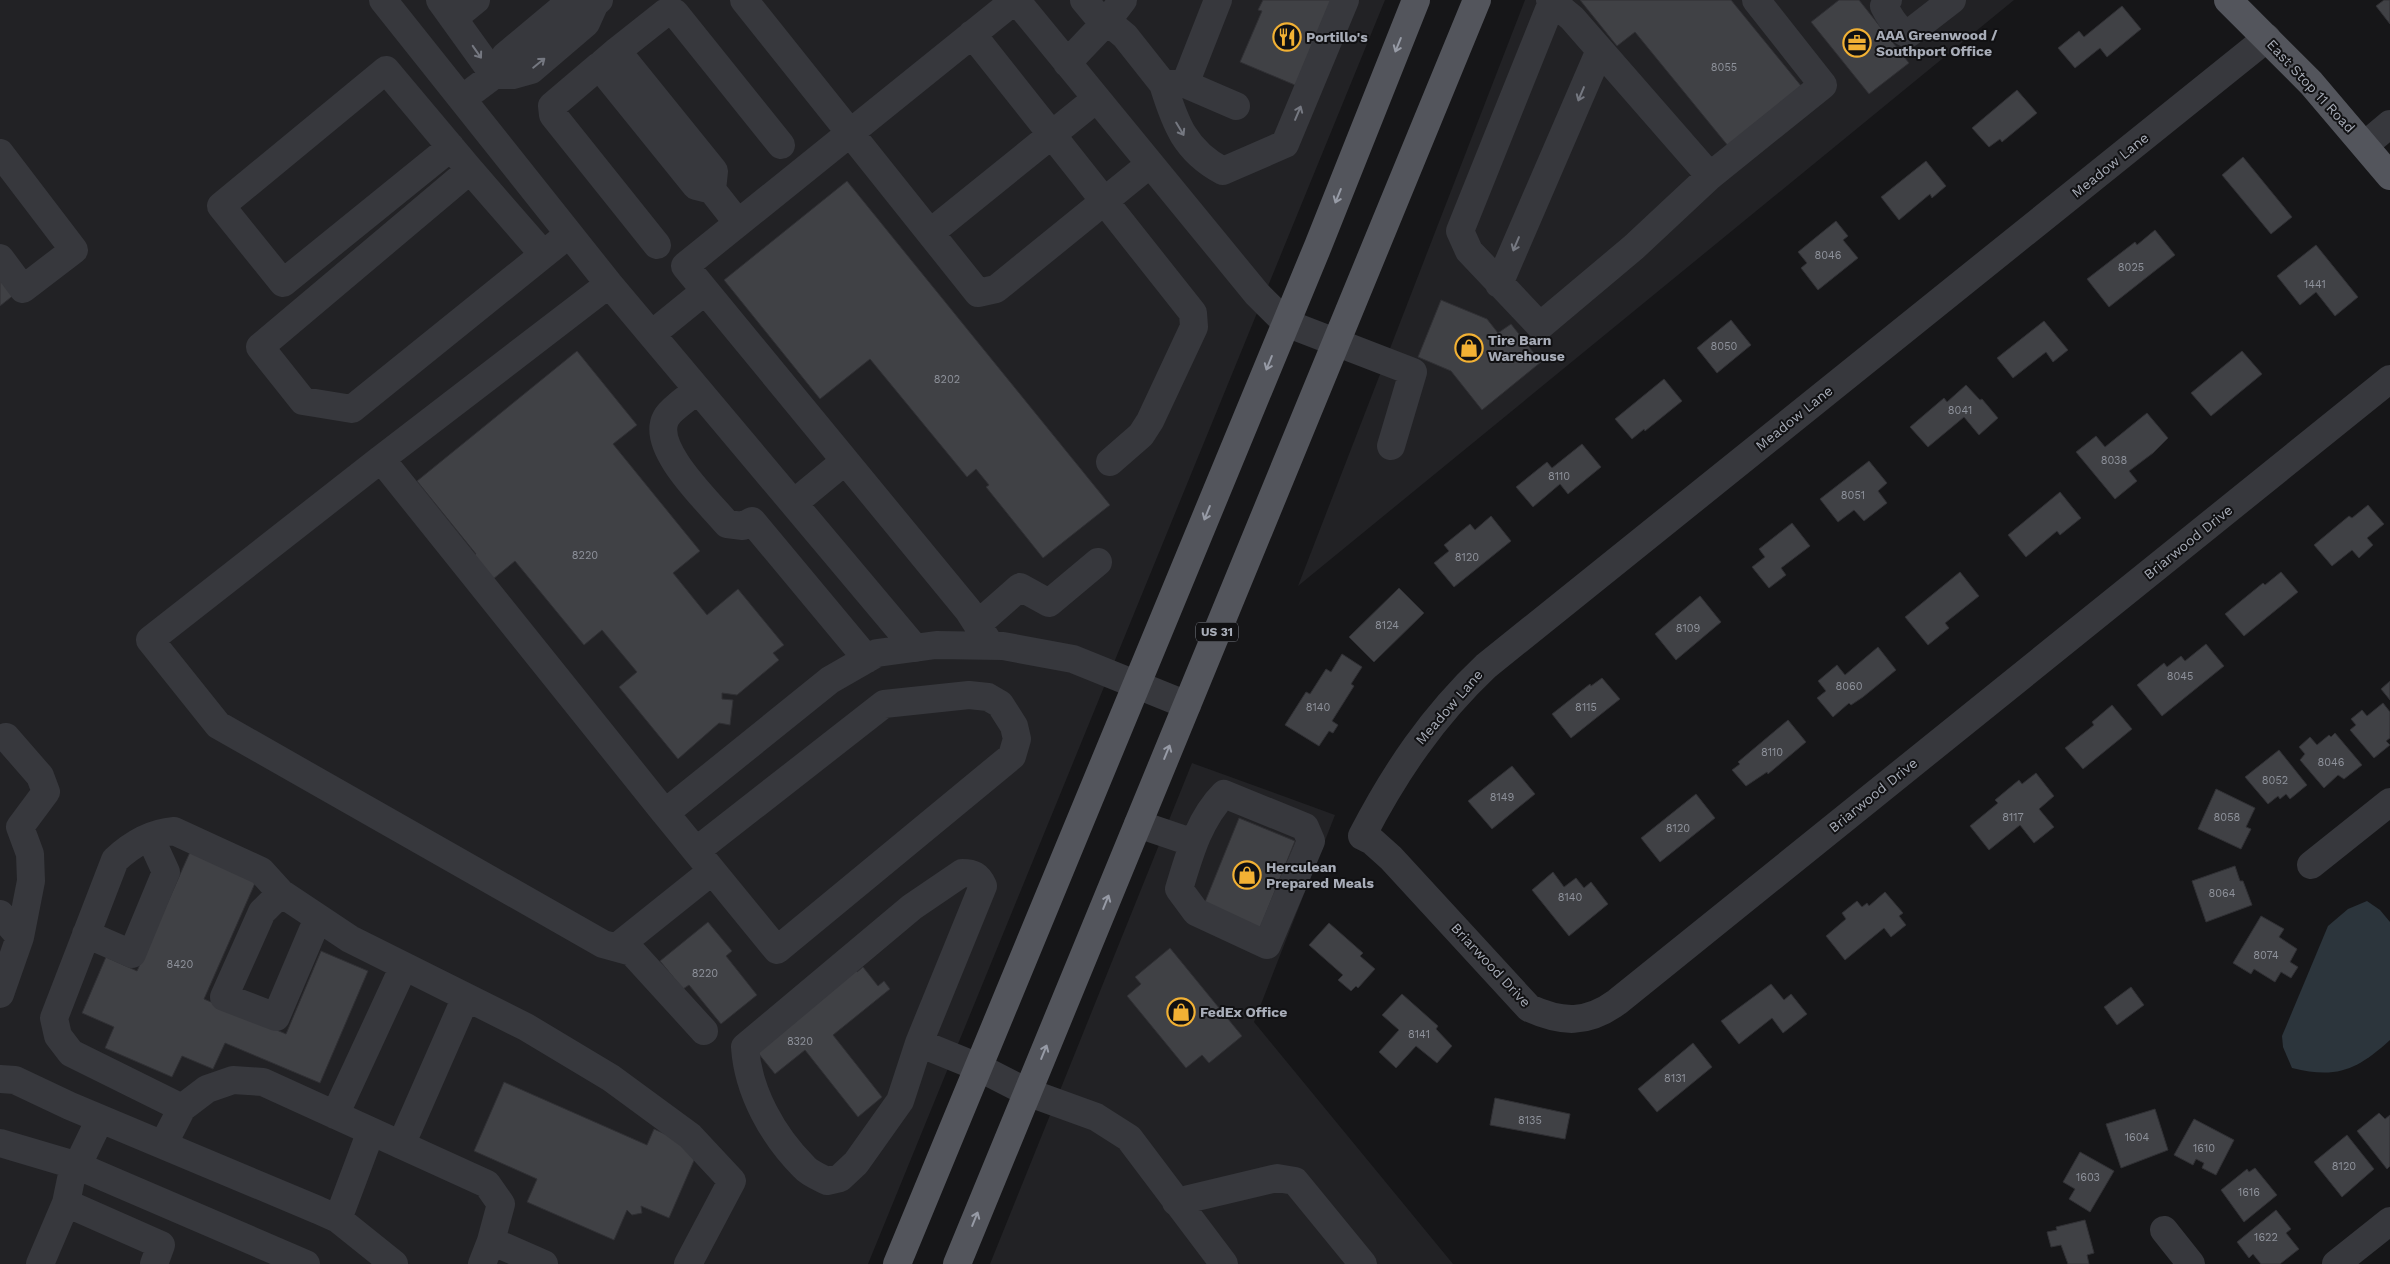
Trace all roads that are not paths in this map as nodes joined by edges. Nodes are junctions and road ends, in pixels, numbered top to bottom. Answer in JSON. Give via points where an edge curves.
{"nodes":[{"id":1,"x":383,"y":0,"type":"edge"},
{"id":2,"x":476,"y":0,"type":"edge"},
{"id":3,"x":744,"y":0,"type":"edge"},
{"id":4,"x":1015,"y":0,"type":"edge"},
{"id":5,"x":1084,"y":0,"type":"edge"},
{"id":6,"x":1218,"y":0,"type":"edge"},
{"id":7,"x":1345,"y":0,"type":"edge"},
{"id":8,"x":1416,"y":0,"type":"edge"},
{"id":9,"x":1477,"y":0,"type":"edge"},
{"id":10,"x":1756,"y":0,"type":"edge"},
{"id":11,"x":1888,"y":0,"type":"edge"},
{"id":12,"x":1952,"y":0,"type":"edge"},
{"id":13,"x":2228,"y":0,"type":"edge"},
{"id":14,"x":1551,"y":1,"type":"edge"},
{"id":15,"x":597,"y":2,"type":"edge"},
{"id":16,"x":447,"y":9,"type":"edge"},
{"id":17,"x":1112,"y":15,"type":"edge"},
{"id":18,"x":972,"y":34,"type":"junction"},
{"id":19,"x":2267,"y":38,"type":"junction"},
{"id":20,"x":1600,"y":50,"type":"junction"},
{"id":21,"x":608,"y":59,"type":"junction"},
{"id":22,"x":1067,"y":63,"type":"junction"},
{"id":23,"x":494,"y":75,"type":"junction"},
{"id":24,"x":1174,"y":84,"type":"junction"},
{"id":25,"x":1096,"y":99,"type":"junction"},
{"id":26,"x":466,"y":104,"type":"junction"},
{"id":27,"x":1236,"y":106,"type":"dead end"},
{"id":28,"x":2390,"y":124,"type":"edge"},
{"id":29,"x":850,"y":133,"type":"junction"},
{"id":30,"x":1053,"y":134,"type":"junction"},
{"id":31,"x":445,"y":140,"type":"junction"},
{"id":32,"x":781,"y":145,"type":"dead end"},
{"id":33,"x":2365,"y":145,"type":"junction"},
{"id":34,"x":0,"y":153,"type":"edge"},
{"id":35,"x":1150,"y":164,"type":"junction"},
{"id":36,"x":470,"y":170,"type":"junction"},
{"id":37,"x":1710,"y":176,"type":"junction"},
{"id":38,"x":2390,"y":176,"type":"edge"},
{"id":39,"x":1106,"y":200,"type":"junction"},
{"id":40,"x":738,"y":223,"type":"junction"},
{"id":41,"x":930,"y":233,"type":"junction"},
{"id":42,"x":569,"y":234,"type":"junction"},
{"id":43,"x":657,"y":245,"type":"dead end"},
{"id":44,"x":543,"y":254,"type":"junction"},
{"id":45,"x":0,"y":258,"type":"edge"},
{"id":46,"x":609,"y":284,"type":"junction"},
{"id":47,"x":1499,"y":284,"type":"junction"},
{"id":48,"x":705,"y":290,"type":"junction"},
{"id":49,"x":1286,"y":323,"type":"junction"},
{"id":50,"x":652,"y":334,"type":"junction"},
{"id":51,"x":1337,"y":341,"type":"junction"},
{"id":52,"x":2390,"y":379,"type":"edge"},
{"id":53,"x":698,"y":390,"type":"junction"},
{"id":54,"x":1391,"y":446,"type":"dead end"},
{"id":55,"x":381,"y":459,"type":"junction"},
{"id":56,"x":845,"y":461,"type":"junction"},
{"id":57,"x":1110,"y":462,"type":"dead end"},
{"id":58,"x":789,"y":498,"type":"junction"},
{"id":59,"x":752,"y":520,"type":"junction"},
{"id":60,"x":1098,"y":562,"type":"dead end"},
{"id":61,"x":985,"y":635,"type":"junction"},
{"id":62,"x":915,"y":648,"type":"junction"},
{"id":63,"x":867,"y":659,"type":"junction"},
{"id":64,"x":1136,"y":686,"type":"junction"},
{"id":65,"x":1187,"y":705,"type":"junction"},
{"id":66,"x":6,"y":737,"type":"dead end"},
{"id":67,"x":2390,"y":802,"type":"edge"},
{"id":68,"x":665,"y":813,"type":"junction"},
{"id":69,"x":1138,"y":824,"type":"junction"},
{"id":70,"x":1362,"y":836,"type":"joint"},
{"id":71,"x":150,"y":837,"type":"junction"},
{"id":72,"x":1194,"y":843,"type":"junction"},
{"id":73,"x":704,"y":861,"type":"junction"},
{"id":74,"x":2311,"y":865,"type":"dead end"},
{"id":75,"x":281,"y":893,"type":"junction"},
{"id":76,"x":0,"y":914,"type":"edge"},
{"id":77,"x":318,"y":918,"type":"junction"},
{"id":78,"x":86,"y":934,"type":"junction"},
{"id":79,"x":20,"y":937,"type":"junction"},
{"id":80,"x":617,"y":947,"type":"junction"},
{"id":81,"x":404,"y":966,"type":"junction"},
{"id":82,"x":0,"y":994,"type":"edge"},
{"id":83,"x":466,"y":997,"type":"junction"},
{"id":84,"x":704,"y":1031,"type":"dead end"},
{"id":85,"x":919,"y":1042,"type":"junction"},
{"id":86,"x":978,"y":1067,"type":"junction"},
{"id":87,"x":0,"y":1079,"type":"edge"},
{"id":88,"x":1027,"y":1092,"type":"junction"},
{"id":89,"x":182,"y":1108,"type":"junction"},
{"id":90,"x":335,"y":1115,"type":"junction"},
{"id":91,"x":100,"y":1119,"type":"junction"},
{"id":92,"x":370,"y":1131,"type":"junction"},
{"id":93,"x":0,"y":1143,"type":"edge"},
{"id":94,"x":163,"y":1144,"type":"junction"},
{"id":95,"x":401,"y":1145,"type":"junction"},
{"id":96,"x":78,"y":1166,"type":"junction"},
{"id":97,"x":66,"y":1202,"type":"junction"},
{"id":98,"x":1176,"y":1202,"type":"junction"},
{"id":99,"x":338,"y":1219,"type":"junction"},
{"id":100,"x":2390,"y":1220,"type":"edge"},
{"id":101,"x":2164,"y":1230,"type":"dead end"},
{"id":102,"x":487,"y":1253,"type":"edge"},
{"id":103,"x":40,"y":1264,"type":"edge"},
{"id":104,"x":154,"y":1264,"type":"edge"},
{"id":105,"x":306,"y":1264,"type":"edge"},
{"id":106,"x":394,"y":1264,"type":"edge"},
{"id":107,"x":544,"y":1264,"type":"edge"},
{"id":108,"x":688,"y":1264,"type":"edge"},
{"id":109,"x":898,"y":1264,"type":"edge"},
{"id":110,"x":957,"y":1264,"type":"edge"},
{"id":111,"x":1224,"y":1264,"type":"edge"},
{"id":112,"x":1363,"y":1264,"type":"edge"},
{"id":113,"x":2191,"y":1264,"type":"edge"},
{"id":114,"x":2336,"y":1264,"type":"edge"}],
"edges":[{"from":1,"to":26,"type":"street"},
{"from":2,"to":16,"type":"street"},
{"from":3,"to":29,"type":"street"},
{"from":4,"to":18,"type":"street"},
{"from":4,"to":22,"type":"street"},
{"from":5,"to":17,"type":"street"},
{"from":6,"to":24,"type":"street"},
{"from":24,"to":7,"type":"street","one_way":true,"via":[[1178,129],[1205,161],[1223,171],[1285,144]]},
{"from":8,"to":49,"type":"main road","one_way":true},
{"from":9,"to":51,"type":"main road","number":"US 31"},
{"from":10,"to":37,"type":"street","via":[[1823,85]]},
{"from":11,"to":12,"type":"street","via":[[1884,6],[1889,16],[1902,32],[1908,34]]},
{"from":13,"to":19,"type":"main road","name":"East Stop 11 Road"},
{"from":14,"to":20,"type":"street","via":[[1572,18]]},
{"from":14,"to":47,"type":"street","via":[[1460,231],[1469,251]]},
{"from":23,"to":15,"type":"street","one_way":true,"via":[[513,75],[531,70],[586,24]]},
{"from":16,"to":23,"type":"street","one_way":true},
{"from":17,"to":22,"type":"street"},
{"from":17,"to":24,"type":"street","via":[[1124,36]]},
{"from":18,"to":29,"type":"street"},
{"from":18,"to":30,"type":"street"},
{"from":19,"to":33,"type":"main road","name":"East Stop 11 Road"},
{"from":19,"to":70,"type":"street","name":"Meadow Lane","via":[[1486,666],[1450,701],[1419,740],[1384,793]]},
{"from":20,"to":37,"type":"street"},
{"from":20,"to":47,"type":"street","one_way":true},
{"from":21,"to":32,"type":"street","via":[[665,13],[674,13]]},
{"from":21,"to":40,"type":"street","via":[[696,186],[712,190]]},
{"from":21,"to":43,"type":"street","via":[[552,106],[553,116]]},
{"from":22,"to":25,"type":"street"},
{"from":23,"to":26,"type":"street"},
{"from":24,"to":27,"type":"street"},
{"from":25,"to":30,"type":"street"},
{"from":25,"to":35,"type":"street"},
{"from":26,"to":31,"type":"street"},
{"from":26,"to":42,"type":"street"},
{"from":28,"to":33,"type":"street"},
{"from":29,"to":40,"type":"street"},
{"from":29,"to":41,"type":"street"},
{"from":30,"to":39,"type":"street"},
{"from":30,"to":41,"type":"street"},
{"from":31,"to":31,"type":"street","via":[[386,70],[220,206],[283,283]]},
{"from":31,"to":36,"type":"street"},
{"from":33,"to":38,"type":"main road","name":"East Stop 11 Road"},
{"from":34,"to":45,"type":"street","via":[[74,250],[23,289]]},
{"from":35,"to":39,"type":"street"},
{"from":35,"to":49,"type":"street","via":[[1256,294]]},
{"from":36,"to":44,"type":"street"},
{"from":36,"to":44,"type":"street","via":[[260,347],[303,401],[352,408]]},
{"from":37,"to":47,"type":"street","via":[[1634,247],[1540,326]]},
{"from":39,"to":41,"type":"street","via":[[996,289],[978,293]]},
{"from":39,"to":57,"type":"street","via":[[1193,313],[1194,326],[1141,435]]},
{"from":40,"to":48,"type":"street","via":[[685,266]]},
{"from":42,"to":44,"type":"street"},
{"from":42,"to":46,"type":"street"},
{"from":46,"to":50,"type":"street"},
{"from":46,"to":55,"type":"street"},
{"from":48,"to":50,"type":"street"},
{"from":48,"to":56,"type":"street"},
{"from":49,"to":51,"type":"street"},
{"from":49,"to":64,"type":"main road","one_way":true},
{"from":50,"to":53,"type":"street"},
{"from":51,"to":54,"type":"street","via":[[1413,372]]},
{"from":51,"to":65,"type":"main road","number":"US 31"},
{"from":52,"to":70,"type":"street","name":"Briarwood Drive","via":[[1617,1002],[1599,1013],[1579,1019],[1558,1019],[1529,1008],[1392,858]]},
{"from":53,"to":58,"type":"street"},
{"from":53,"to":59,"type":"street","via":[[666,418],[662,436],[670,456],[727,524],[743,526]]},
{"from":55,"to":68,"type":"street"},
{"from":55,"to":80,"type":"street","via":[[150,640],[218,725],[603,944]]},
{"from":56,"to":58,"type":"street"},
{"from":56,"to":61,"type":"street"},
{"from":58,"to":59,"type":"street"},
{"from":58,"to":62,"type":"street"},
{"from":59,"to":63,"type":"street"},
{"from":60,"to":61,"type":"street","via":[[1049,603],[1020,587]]},
{"from":61,"to":62,"type":"street"},
{"from":61,"to":64,"type":"street","via":[[1073,659]]},
{"from":62,"to":63,"type":"street","via":[[877,653]]},
{"from":63,"to":68,"type":"street","via":[[830,680]]},
{"from":64,"to":65,"type":"street"},
{"from":64,"to":86,"type":"main road"},
{"from":69,"to":65,"type":"main road","number":"US 31","one_way":true},
{"from":66,"to":79,"type":"street","via":[[40,776],[46,792],[20,827],[30,854],[31,881]]},
{"from":67,"to":74,"type":"street"},
{"from":68,"to":73,"type":"street"},
{"from":69,"to":72,"type":"street"},
{"from":88,"to":69,"type":"main road","number":"US 31","one_way":true},
{"from":71,"to":75,"type":"street","via":[[174,831],[261,871]]},
{"from":71,"to":78,"type":"street","via":[[133,844],[114,860]]},
{"from":71,"to":78,"type":"street","via":[[166,872],[132,954]]},
{"from":72,"to":72,"type":"street","via":[[1178,889],[1196,912],[1267,945],[1311,841],[1305,827],[1224,794],[1212,805]]},
{"from":73,"to":73,"type":"street","via":[[777,950],[1012,756],[1018,739],[1014,726],[1000,704],[988,697],[969,695],[884,704]]},
{"from":73,"to":80,"type":"street"},
{"from":75,"to":77,"type":"street"},
{"from":75,"to":77,"type":"street","via":[[262,912],[224,997],[276,1018]]},
{"from":76,"to":79,"type":"street"},
{"from":77,"to":81,"type":"street","via":[[350,939]]},
{"from":78,"to":89,"type":"street","via":[[54,1018],[58,1036],[71,1053]]},
{"from":79,"to":82,"type":"street"},
{"from":80,"to":84,"type":"street","via":[[632,952]]},
{"from":81,"to":83,"type":"street"},
{"from":81,"to":90,"type":"street"},
{"from":83,"to":95,"type":"street"},
{"from":83,"to":108,"type":"street","via":[[526,1027],[611,1078],[690,1136],[732,1181]]},
{"from":85,"to":85,"type":"street","via":[[900,1100],[856,1163],[840,1178],[827,1181],[805,1168],[770,1127],[754,1088],[745,1047],[912,907],[954,876],[972,873],[980,878],[983,886]]},
{"from":85,"to":86,"type":"street"},
{"from":86,"to":88,"type":"street"},
{"from":86,"to":109,"type":"main road"},
{"from":87,"to":91,"type":"street","via":[[15,1080]]},
{"from":88,"to":98,"type":"street","via":[[1096,1117],[1128,1138]]},
{"from":110,"to":88,"type":"main road","number":"US 31","one_way":true},
{"from":89,"to":90,"type":"street","via":[[207,1089],[233,1080],[263,1082]]},
{"from":89,"to":94,"type":"street"},
{"from":90,"to":92,"type":"street"},
{"from":91,"to":94,"type":"street"},
{"from":91,"to":96,"type":"street"},
{"from":92,"to":95,"type":"street"},
{"from":92,"to":99,"type":"street"},
{"from":93,"to":96,"type":"street"},
{"from":94,"to":99,"type":"street"},
{"from":95,"to":102,"type":"street","via":[[487,1184],[501,1204]]},
{"from":96,"to":97,"type":"street","via":[[71,1179]]},
{"from":96,"to":105,"type":"street"},
{"from":97,"to":103,"type":"street"},
{"from":97,"to":104,"type":"street","via":[[161,1245]]},
{"from":98,"to":111,"type":"street"},
{"from":98,"to":112,"type":"street","via":[[1277,1178],[1295,1181]]},
{"from":99,"to":106,"type":"street"},
{"from":100,"to":114,"type":"street"},
{"from":101,"to":113,"type":"street"},
{"from":102,"to":107,"type":"street"}]}
